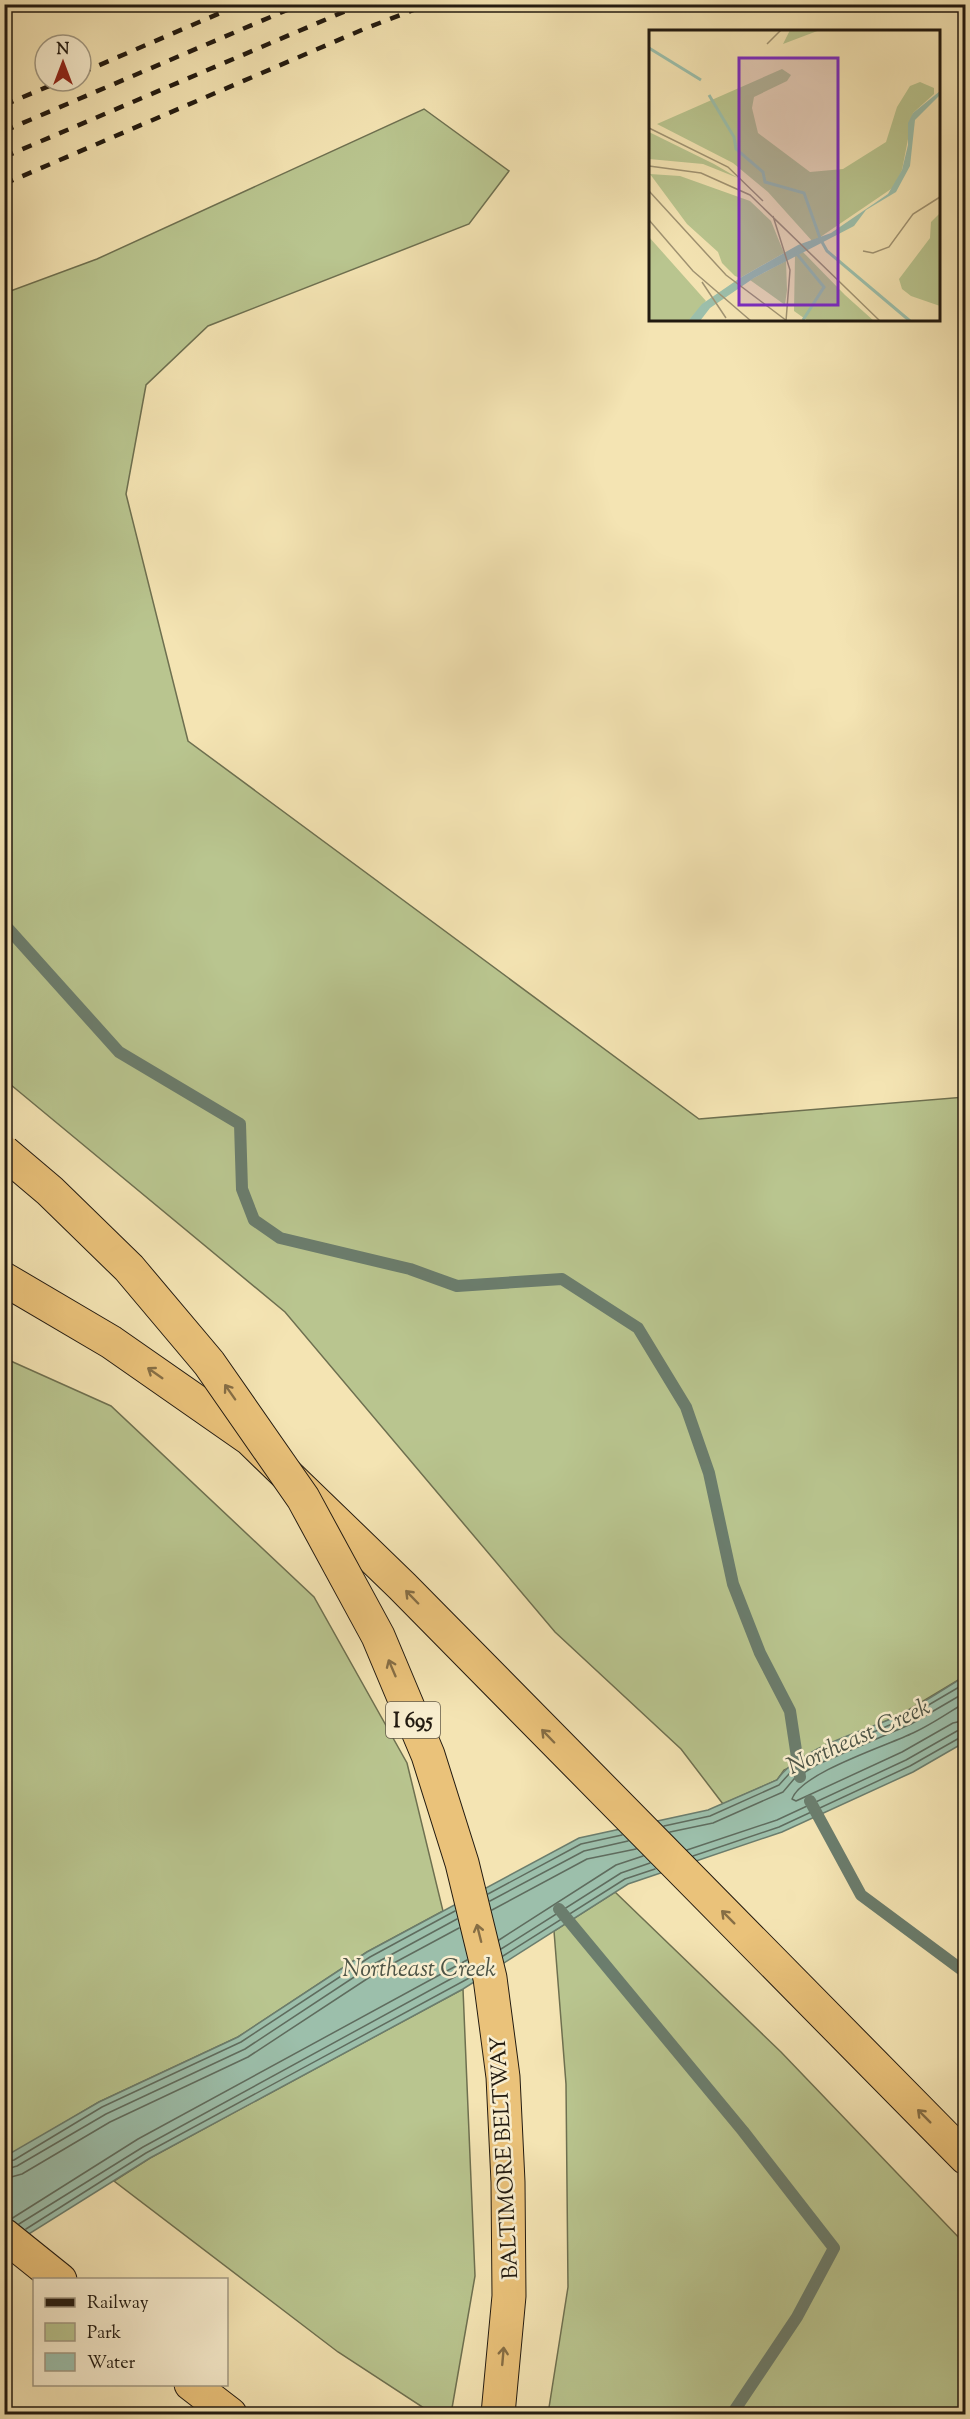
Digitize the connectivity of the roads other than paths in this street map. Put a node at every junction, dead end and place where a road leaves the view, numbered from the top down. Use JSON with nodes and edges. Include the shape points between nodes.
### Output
{"nodes":[{"id":1,"x":4,"y":1152,"type":"edge"},
{"id":2,"x":4,"y":1279,"type":"edge"},
{"id":3,"x":966,"y":2158,"type":"edge"},
{"id":4,"x":4,"y":2235,"type":"edge"},
{"id":5,"x":58,"y":2278,"type":"edge"},
{"id":6,"x":192,"y":2386,"type":"edge"},
{"id":7,"x":230,"y":2415,"type":"edge"},
{"id":8,"x":498,"y":2415,"type":"edge"}],
"edges":[{"from":8,"to":1,"type":"highway","name":"BALTIMORE BELTWAY","number":"I 695","one_way":true,"bridge":true,"via":[[509,2296],[503,2077],[487,1966],[462,1863],[428,1755],[378,1636],[303,1498],[210,1363],[129,1268]]},
{"from":3,"to":2,"type":"highway","one_way":true,"via":[[402,1586],[250,1439],[111,1342]]},
{"from":4,"to":5,"type":"highway"},
{"from":6,"to":7,"type":"highway"}]}
